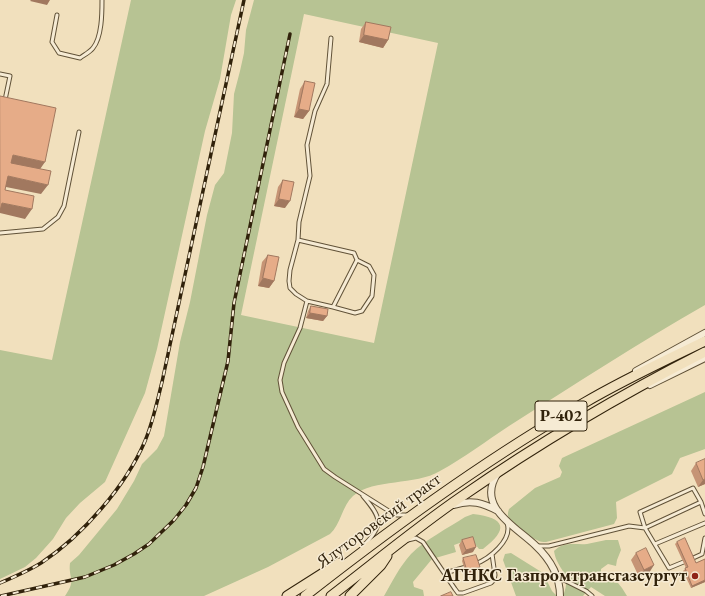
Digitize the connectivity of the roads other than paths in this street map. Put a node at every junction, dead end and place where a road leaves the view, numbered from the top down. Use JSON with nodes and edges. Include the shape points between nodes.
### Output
{"nodes":[{"id":1,"x":102,"y":0,"type":"edge"},
{"id":2,"x":57,"y":15,"type":"dead end"},
{"id":3,"x":331,"y":38,"type":"dead end"},
{"id":4,"x":0,"y":74,"type":"edge"},
{"id":5,"x":3,"y":106,"type":"edge"},
{"id":6,"x":79,"y":132,"type":"dead end"},
{"id":7,"x":0,"y":233,"type":"edge"},
{"id":8,"x":298,"y":240,"type":"junction"},
{"id":9,"x":357,"y":260,"type":"junction"},
{"id":10,"x":307,"y":302,"type":"junction"},
{"id":11,"x":333,"y":307,"type":"junction"},
{"id":12,"x":705,"y":333,"type":"edge"},
{"id":13,"x":705,"y":341,"type":"edge"},
{"id":14,"x":705,"y":352,"type":"edge"},
{"id":15,"x":705,"y":358,"type":"edge"},
{"id":16,"x":603,"y":392,"type":"junction"},
{"id":17,"x":608,"y":404,"type":"junction"},
{"id":18,"x":500,"y":470,"type":"junction"},
{"id":19,"x":473,"y":473,"type":"junction"},
{"id":20,"x":360,"y":493,"type":"junction"},
{"id":21,"x":701,"y":502,"type":"junction"},
{"id":22,"x":443,"y":509,"type":"junction"},
{"id":23,"x":498,"y":512,"type":"junction"},
{"id":24,"x":705,"y":514,"type":"edge"},
{"id":25,"x":506,"y":520,"type":"junction"},
{"id":26,"x":705,"y":523,"type":"edge"},
{"id":27,"x":645,"y":528,"type":"junction"},
{"id":28,"x":388,"y":533,"type":"junction"},
{"id":29,"x":705,"y":540,"type":"edge"},
{"id":30,"x":398,"y":544,"type":"junction"},
{"id":31,"x":655,"y":544,"type":"junction"},
{"id":32,"x":536,"y":546,"type":"junction"},
{"id":33,"x":357,"y":552,"type":"junction"},
{"id":34,"x":492,"y":554,"type":"junction"},
{"id":35,"x":474,"y":564,"type":"edge"},
{"id":36,"x":467,"y":566,"type":"edge"},
{"id":37,"x":445,"y":573,"type":"junction"},
{"id":38,"x":558,"y":577,"type":"junction"},
{"id":39,"x":329,"y":578,"type":"junction"},
{"id":40,"x":287,"y":596,"type":"edge"},
{"id":41,"x":305,"y":596,"type":"edge"},
{"id":42,"x":331,"y":596,"type":"edge"},
{"id":43,"x":350,"y":596,"type":"edge"},
{"id":44,"x":560,"y":596,"type":"edge"},
{"id":45,"x":592,"y":596,"type":"edge"}],
"edges":[{"from":1,"to":2,"type":"lane","via":[[98,38],[93,48],[80,58],[59,53],[52,42]]},
{"from":3,"to":8,"type":"lane","via":[[327,84],[315,111],[307,145],[310,176],[299,222]]},
{"from":4,"to":5,"type":"lane","via":[[10,76]]},
{"from":6,"to":7,"type":"lane","via":[[64,206],[58,217],[43,229]]},
{"from":8,"to":9,"type":"lane","via":[[354,253]]},
{"from":8,"to":10,"type":"lane","via":[[290,270],[290,288]]},
{"from":9,"to":11,"type":"lane"},
{"from":9,"to":11,"type":"lane","via":[[369,266],[374,274],[372,296],[362,311],[355,313]]},
{"from":10,"to":11,"type":"lane"},
{"from":10,"to":20,"type":"lane","via":[[300,328],[284,363],[280,380],[282,392],[298,427],[320,463],[329,473]]},
{"from":12,"to":16,"type":"street","via":[[642,367]]},
{"from":13,"to":16,"type":"main road","number":"Р-402"},
{"from":14,"to":17,"type":"main road","number":"Р-402"},
{"from":15,"to":17,"type":"street"},
{"from":16,"to":19,"type":"main road","number":"Р-402"},
{"from":17,"to":18,"type":"main road","number":"Р-402"},
{"from":18,"to":22,"type":"main road","name":"Ялуторовский тракт","number":"Р-402"},
{"from":18,"to":23,"type":"street","via":[[493,481],[490,493]]},
{"from":19,"to":20,"type":"lane","via":[[402,516],[392,513]]},
{"from":19,"to":28,"type":"main road","name":"Ялуторовский тракт"},
{"from":20,"to":33,"type":"lane","via":[[373,508],[378,522],[375,534]]},
{"from":21,"to":24,"type":"lane"},
{"from":21,"to":27,"type":"lane"},
{"from":21,"to":27,"type":"lane","via":[[693,488],[640,512]]},
{"from":22,"to":23,"type":"street","via":[[471,501],[487,505]]},
{"from":22,"to":30,"type":"main road","name":"Ялуторовский тракт"},
{"from":23,"to":25,"type":"street"},
{"from":25,"to":32,"type":"street"},
{"from":25,"to":34,"type":"lane","via":[[508,526],[505,538]]},
{"from":26,"to":31,"type":"lane"},
{"from":27,"to":31,"type":"lane"},
{"from":27,"to":32,"type":"lane","via":[[629,526],[549,546]]},
{"from":28,"to":33,"type":"main road"},
{"from":28,"to":39,"type":"main road","name":"Ялуторовский тракт"},
{"from":29,"to":31,"type":"lane","via":[[702,554],[669,568]]},
{"from":30,"to":37,"type":"lane","via":[[414,538],[421,540]]},
{"from":30,"to":42,"type":"main road","name":"Ялуторовский тракт"},
{"from":30,"to":43,"type":"main road"},
{"from":32,"to":38,"type":"street"},
{"from":33,"to":39,"type":"main road"},
{"from":33,"to":40,"type":"main road"},
{"from":34,"to":35,"type":"lane","via":[[482,562]]},
{"from":34,"to":37,"type":"lane","via":[[495,575],[491,583],[462,594],[458,593]]},
{"from":36,"to":37,"type":"lane"},
{"from":38,"to":44,"type":"street"},
{"from":38,"to":45,"type":"lane"},
{"from":39,"to":41,"type":"main road","name":"Ялуторовский тракт"}]}
